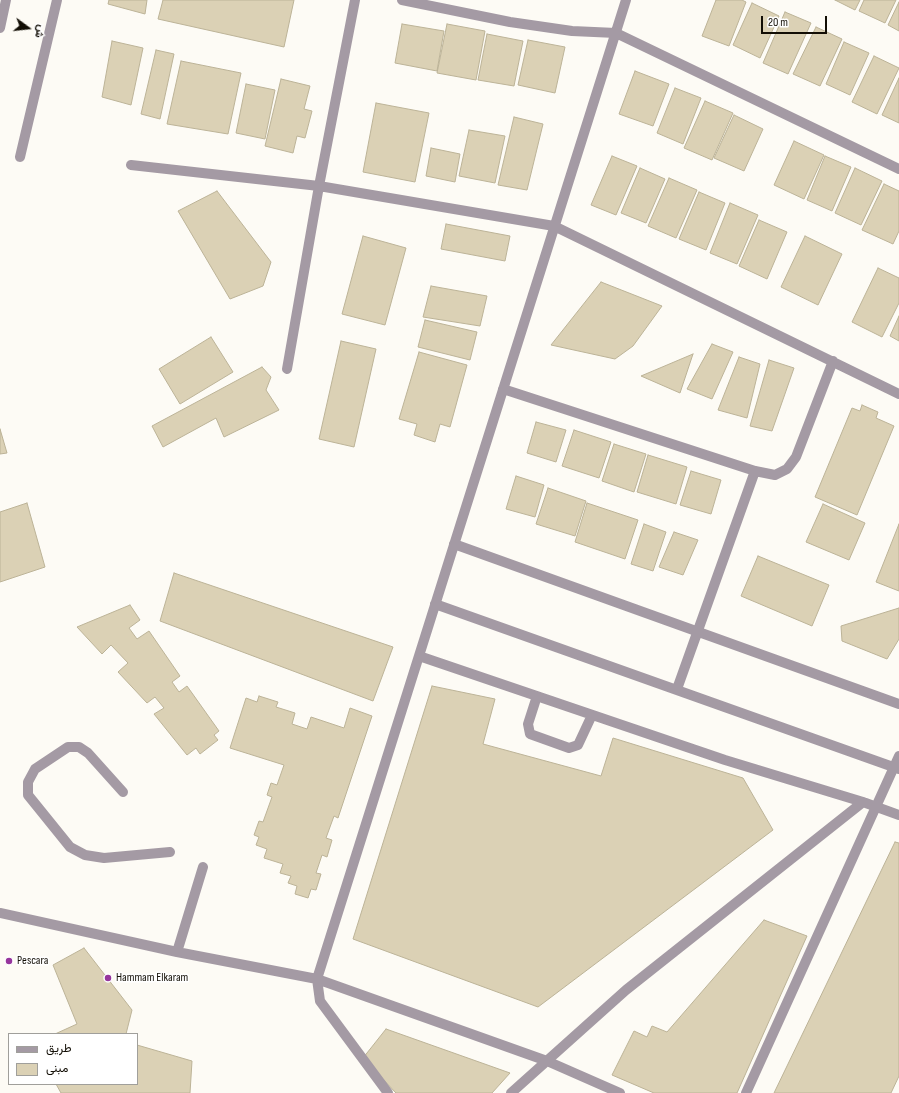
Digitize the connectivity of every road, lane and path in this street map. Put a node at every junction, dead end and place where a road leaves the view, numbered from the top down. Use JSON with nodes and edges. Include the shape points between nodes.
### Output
{"nodes":[{"id":1,"x":6,"y":0,"type":"edge"},
{"id":2,"x":57,"y":0,"type":"edge"},
{"id":3,"x":355,"y":0,"type":"edge"},
{"id":4,"x":402,"y":0,"type":"edge"},
{"id":5,"x":626,"y":0,"type":"edge"},
{"id":6,"x":0,"y":28,"type":"edge"},
{"id":7,"x":616,"y":33,"type":"junction"},
{"id":8,"x":20,"y":157,"type":"dead end"},
{"id":9,"x":131,"y":165,"type":"dead end"},
{"id":10,"x":899,"y":169,"type":"edge"},
{"id":11,"x":319,"y":186,"type":"junction"},
{"id":12,"x":554,"y":226,"type":"junction"},
{"id":13,"x":833,"y":361,"type":"junction"},
{"id":14,"x":287,"y":369,"type":"dead end"},
{"id":15,"x":504,"y":389,"type":"junction"},
{"id":16,"x":899,"y":394,"type":"edge"},
{"id":17,"x":755,"y":471,"type":"junction"},
{"id":18,"x":454,"y":544,"type":"junction"},
{"id":19,"x":435,"y":604,"type":"junction"},
{"id":20,"x":698,"y":630,"type":"junction"},
{"id":21,"x":419,"y":656,"type":"junction"},
{"id":22,"x":677,"y":690,"type":"junction"},
{"id":23,"x":537,"y":696,"type":"junction"},
{"id":24,"x":899,"y":704,"type":"edge"},
{"id":25,"x":592,"y":715,"type":"junction"},
{"id":26,"x":899,"y":756,"type":"edge"},
{"id":27,"x":897,"y":768,"type":"edge"},
{"id":28,"x":123,"y":792,"type":"dead end"},
{"id":29,"x":864,"y":802,"type":"junction"},
{"id":30,"x":876,"y":806,"type":"junction"},
{"id":31,"x":899,"y":816,"type":"edge"},
{"id":32,"x":170,"y":852,"type":"dead end"},
{"id":33,"x":203,"y":867,"type":"dead end"},
{"id":34,"x":0,"y":913,"type":"edge"},
{"id":35,"x":177,"y":952,"type":"junction"},
{"id":36,"x":317,"y":978,"type":"junction"},
{"id":37,"x":547,"y":1061,"type":"junction"},
{"id":38,"x":388,"y":1093,"type":"edge"},
{"id":39,"x":511,"y":1093,"type":"edge"},
{"id":40,"x":620,"y":1093,"type":"edge"},
{"id":41,"x":746,"y":1093,"type":"edge"}],
"edges":[{"from":1,"to":6,"type":"street"},
{"from":2,"to":8,"type":"street"},
{"from":3,"to":11,"type":"street"},
{"from":4,"to":7,"type":"street","via":[[518,23],[572,31]]},
{"from":5,"to":7,"type":"street"},
{"from":7,"to":10,"type":"street"},
{"from":7,"to":12,"type":"street"},
{"from":9,"to":11,"type":"street"},
{"from":11,"to":12,"type":"street"},
{"from":11,"to":14,"type":"street"},
{"from":12,"to":13,"type":"street"},
{"from":12,"to":15,"type":"street"},
{"from":13,"to":16,"type":"street"},
{"from":13,"to":17,"type":"street","via":[[796,457],[787,470],[775,475]]},
{"from":15,"to":17,"type":"street"},
{"from":15,"to":18,"type":"street"},
{"from":17,"to":20,"type":"street"},
{"from":18,"to":19,"type":"street"},
{"from":18,"to":20,"type":"street"},
{"from":19,"to":21,"type":"street"},
{"from":19,"to":22,"type":"street"},
{"from":20,"to":22,"type":"street"},
{"from":20,"to":24,"type":"street"},
{"from":21,"to":23,"type":"street"},
{"from":21,"to":36,"type":"street"},
{"from":22,"to":27,"type":"street"},
{"from":23,"to":25,"type":"street"},
{"from":23,"to":25,"type":"street","via":[[528,724],[530,734],[569,748],[578,745]]},
{"from":25,"to":29,"type":"street","via":[[725,760]]},
{"from":26,"to":27,"type":"street"},
{"from":27,"to":30,"type":"street"},
{"from":28,"to":32,"type":"street","via":[[88,753],[79,747],[68,747],[35,769],[28,782],[28,795],[70,847],[85,855],[104,858]]},
{"from":29,"to":30,"type":"street"},
{"from":29,"to":37,"type":"street","via":[[626,990]]},
{"from":30,"to":31,"type":"street"},
{"from":30,"to":41,"type":"street"},
{"from":33,"to":35,"type":"street"},
{"from":34,"to":35,"type":"street"},
{"from":35,"to":36,"type":"street"},
{"from":36,"to":37,"type":"street"},
{"from":36,"to":38,"type":"street","via":[[320,1002]]},
{"from":37,"to":39,"type":"street"},
{"from":37,"to":40,"type":"street"}]}
